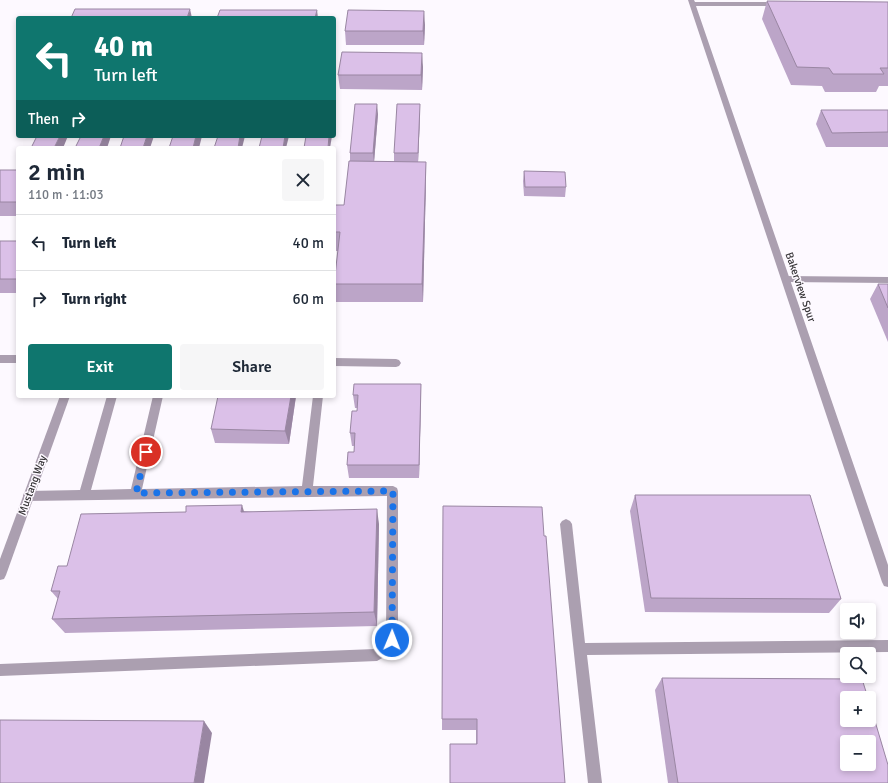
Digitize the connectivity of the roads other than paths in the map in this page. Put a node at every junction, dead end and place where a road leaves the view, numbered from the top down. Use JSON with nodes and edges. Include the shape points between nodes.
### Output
{"nodes":[{"id":1,"x":692,"y":2,"type":"edge"},
{"id":2,"x":786,"y":4,"type":"edge"},
{"id":3,"x":786,"y":280,"type":"junction"},
{"id":4,"x":888,"y":280,"type":"edge"},
{"id":5,"x":0,"y":359,"type":"edge"},
{"id":6,"x":16,"y":359,"type":"edge"},
{"id":7,"x":336,"y":362,"type":"edge"},
{"id":8,"x":396,"y":363,"type":"dead end"},
{"id":9,"x":64,"y":398,"type":"edge"},
{"id":10,"x":111,"y":398,"type":"edge"},
{"id":11,"x":158,"y":398,"type":"edge"},
{"id":12,"x":318,"y":398,"type":"edge"},
{"id":13,"x":307,"y":491,"type":"junction"},
{"id":14,"x":136,"y":493,"type":"junction"},
{"id":15,"x":84,"y":494,"type":"junction"},
{"id":16,"x":28,"y":496,"type":"junction"},
{"id":17,"x":566,"y":524,"type":"dead end"},
{"id":18,"x":0,"y":575,"type":"edge"},
{"id":19,"x":888,"y":582,"type":"edge"},
{"id":20,"x":888,"y":646,"type":"edge"},
{"id":21,"x":580,"y":649,"type":"junction"},
{"id":22,"x":0,"y":670,"type":"edge"},
{"id":23,"x":595,"y":783,"type":"edge"}],
"edges":[{"from":1,"to":2,"type":"street"},
{"from":1,"to":3,"type":"street","name":"Bakerview Spur"},
{"from":3,"to":4,"type":"street"},
{"from":3,"to":19,"type":"street","name":"Bakerview Spur"},
{"from":5,"to":6,"type":"street"},
{"from":7,"to":8,"type":"street"},
{"from":9,"to":16,"type":"street","name":"Mustang Way"},
{"from":10,"to":15,"type":"street"},
{"from":11,"to":14,"type":"street"},
{"from":12,"to":13,"type":"street"},
{"from":13,"to":14,"type":"street"},
{"from":13,"to":22,"type":"street","via":[[393,491],[392,640],[387,649],[377,655]]},
{"from":14,"to":15,"type":"street"},
{"from":15,"to":16,"type":"street"},
{"from":16,"to":18,"type":"street","name":"Mustang Way"},
{"from":17,"to":21,"type":"street"},
{"from":20,"to":21,"type":"street"},
{"from":21,"to":23,"type":"street"}]}
